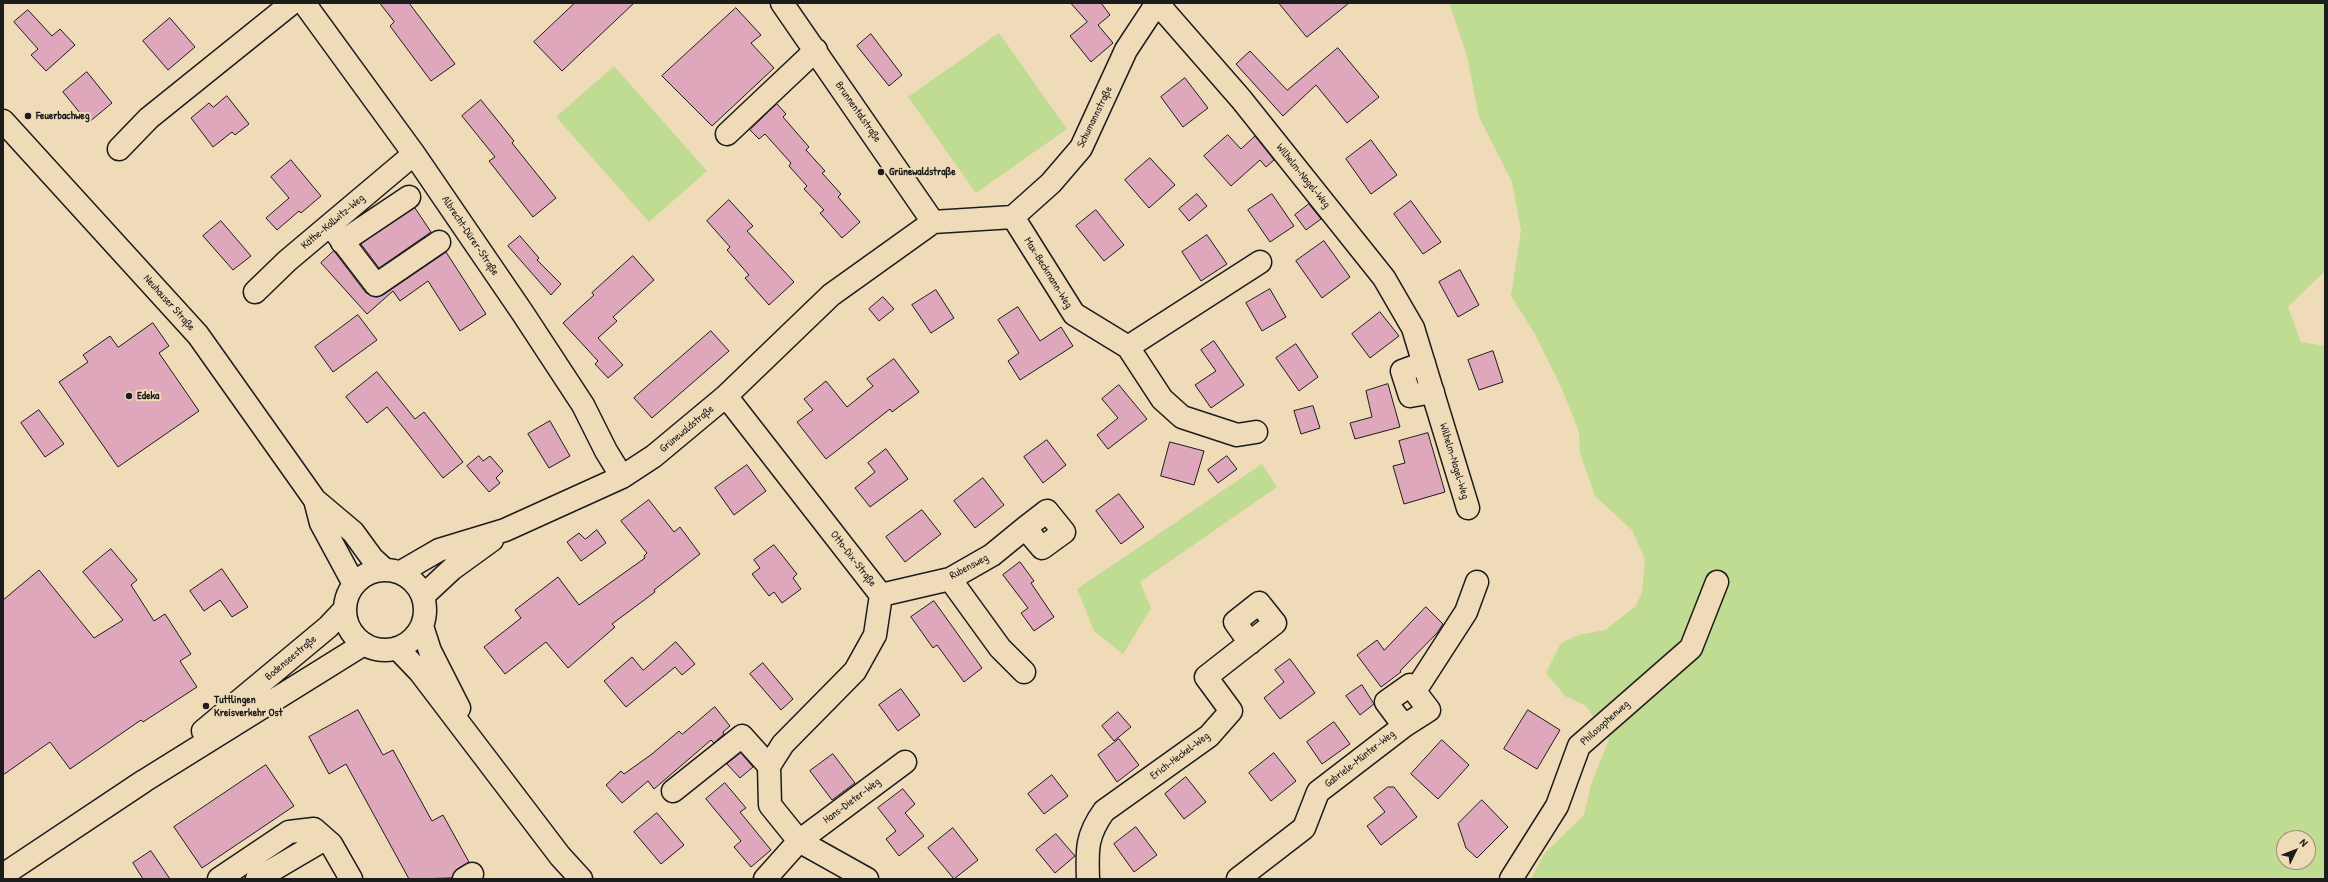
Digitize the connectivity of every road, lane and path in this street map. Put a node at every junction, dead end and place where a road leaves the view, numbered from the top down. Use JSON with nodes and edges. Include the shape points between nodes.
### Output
{"nodes":[{"id":1,"x":292,"y":3,"type":"edge"},
{"id":2,"x":304,"y":3,"type":"edge"},
{"id":3,"x":782,"y":3,"type":"edge"},
{"id":4,"x":1158,"y":3,"type":"edge"},
{"id":5,"x":816,"y":50,"type":"junction"},
{"id":6,"x":3,"y":121,"type":"edge"},
{"id":7,"x":727,"y":134,"type":"dead end"},
{"id":8,"x":119,"y":149,"type":"dead end"},
{"id":9,"x":414,"y":154,"type":"junction"},
{"id":10,"x":409,"y":196,"type":"dead end"},
{"id":11,"x":1013,"y":217,"type":"junction"},
{"id":12,"x":933,"y":222,"type":"junction"},
{"id":13,"x":336,"y":233,"type":"junction"},
{"id":14,"x":439,"y":242,"type":"dead end"},
{"id":15,"x":1260,"y":262,"type":"dead end"},
{"id":16,"x":255,"y":292,"type":"dead end"},
{"id":17,"x":1128,"y":347,"type":"junction"},
{"id":18,"x":726,"y":396,"type":"junction"},
{"id":19,"x":1256,"y":432,"type":"dead end"},
{"id":20,"x":622,"y":477,"type":"junction"},
{"id":21,"x":314,"y":500,"type":"junction"},
{"id":22,"x":1468,"y":508,"type":"dead end"},
{"id":23,"x":1025,"y":528,"type":"dead end"},
{"id":24,"x":505,"y":530,"type":"junction"},
{"id":25,"x":392,"y":571,"type":"junction"},
{"id":26,"x":950,"y":578,"type":"junction"},
{"id":27,"x":1477,"y":582,"type":"dead end"},
{"id":28,"x":1717,"y":582,"type":"dead end"},
{"id":29,"x":354,"y":584,"type":"junction"},
{"id":30,"x":881,"y":594,"type":"junction"},
{"id":31,"x":423,"y":596,"type":"junction"},
{"id":32,"x":344,"y":610,"type":"junction"},
{"id":33,"x":422,"y":626,"type":"junction"},
{"id":34,"x":1250,"y":643,"type":"dead end"},
{"id":35,"x":364,"y":644,"type":"junction"},
{"id":36,"x":397,"y":648,"type":"junction"},
{"id":37,"x":1024,"y":672,"type":"dead end"},
{"id":38,"x":1415,"y":691,"type":"junction"},
{"id":39,"x":1404,"y":726,"type":"junction"},
{"id":40,"x":482,"y":753,"type":"junction"},
{"id":41,"x":905,"y":762,"type":"dead end"},
{"id":42,"x":769,"y":766,"type":"junction"},
{"id":43,"x":144,"y":780,"type":"junction"},
{"id":44,"x":672,"y":791,"type":"dead end"},
{"id":45,"x":325,"y":839,"type":"junction"},
{"id":46,"x":798,"y":841,"type":"junction"},
{"id":47,"x":3,"y":875,"type":"edge"},
{"id":48,"x":348,"y":878,"type":"edge"},
{"id":49,"x":219,"y":879,"type":"edge"},
{"id":50,"x":257,"y":879,"type":"edge"},
{"id":51,"x":580,"y":879,"type":"edge"},
{"id":52,"x":765,"y":879,"type":"edge"},
{"id":53,"x":867,"y":879,"type":"edge"},
{"id":54,"x":1088,"y":879,"type":"edge"},
{"id":55,"x":1238,"y":879,"type":"edge"},
{"id":56,"x":1511,"y":879,"type":"edge"}],
"edges":[{"from":1,"to":8,"type":"street","via":[[149,118]]},
{"from":2,"to":9,"type":"street","name":"Albrecht-Dürer-Straße"},
{"from":3,"to":5,"type":"street","name":"Brunnentalstraße"},
{"from":4,"to":11,"type":"street","name":"Schumannstraße","via":[[1126,50],[1081,148],[1051,183]]},
{"from":4,"to":22,"type":"street","name":"Wilhelm-Nagel-Weg","via":[[1241,99],[1384,278],[1413,328]]},
{"from":5,"to":7,"type":"street"},
{"from":5,"to":12,"type":"street","name":"Brunnentalstraße"},
{"from":6,"to":21,"type":"street","name":"Neuhauser Straße","via":[[198,335]]},
{"from":9,"to":13,"type":"street","name":"Käthe-Kollwitz-Weg"},
{"from":9,"to":20,"type":"street","name":"Albrecht-Dürer-Straße","via":[[583,405]]},
{"from":10,"to":13,"type":"street"},
{"from":11,"to":12,"type":"street"},
{"from":11,"to":17,"type":"street","name":"Max-Beckmann-Weg","via":[[1074,314]]},
{"from":12,"to":18,"type":"street","name":"Grünewaldstraße","via":[[831,296]]},
{"from":13,"to":14,"type":"street","via":[[376,285]]},
{"from":13,"to":16,"type":"street","name":"Käthe-Kollwitz-Weg","via":[[287,262]]},
{"from":15,"to":17,"type":"street"},
{"from":17,"to":19,"type":"street","name":"Max-Beckmann-Weg","via":[[1162,399],[1182,417],[1237,435]]},
{"from":18,"to":20,"type":"street","name":"Grünewaldstraße","via":[[654,456]]},
{"from":18,"to":30,"type":"street","name":"Otto-Dix-Straße"},
{"from":20,"to":24,"type":"street","name":"Grünewaldstraße"},
{"from":21,"to":25,"type":"street","name":"Neuhauser Straße","via":[[353,532],[372,558]]},
{"from":21,"to":29,"type":"street","name":"Neuhauser Straße","via":[[321,523]]},
{"from":23,"to":26,"type":"street","name":"Rubensweg","via":[[992,555]]},
{"from":24,"to":25,"type":"street","name":"Grünewaldstraße","via":[[439,550]]},
{"from":24,"to":31,"type":"street","name":"Grünewaldstraße","via":[[452,569]]},
{"from":25,"to":29,"type":"street","via":[[372,571]]},
{"from":25,"to":31,"type":"street","via":[[414,582]]},
{"from":26,"to":30,"type":"street","name":"Rubensweg"},
{"from":26,"to":37,"type":"street","via":[[1000,648]]},
{"from":27,"to":38,"type":"street","via":[[1466,612]]},
{"from":28,"to":56,"type":"street","name":"Philosophenweg","via":[[1691,648],[1579,746],[1557,806]]},
{"from":29,"to":32,"type":"street","via":[[347,596]]},
{"from":30,"to":42,"type":"street","name":"Otto-Dix-Straße","via":[[875,635],[856,672],[783,744]]},
{"from":31,"to":33,"type":"street","via":[[425,611]]},
{"from":32,"to":35,"type":"street","via":[[350,629]]},
{"from":32,"to":43,"type":"street","name":"Bodenseestraße","via":[[328,627]]},
{"from":33,"to":36,"type":"street","via":[[412,640]]},
{"from":33,"to":40,"type":"street","via":[[430,651]]},
{"from":34,"to":54,"type":"street","name":"Erich-Heckel-Weg","via":[[1206,678],[1231,711],[1209,736],[1104,812],[1093,826],[1087,846]]},
{"from":35,"to":36,"type":"street","via":[[380,650]]},
{"from":35,"to":43,"type":"street","name":"Bodenseestraße"},
{"from":36,"to":40,"type":"street","via":[[420,672]]},
{"from":38,"to":39,"type":"street","name":"Gabriele-Münter-Weg","via":[[1429,710]]},
{"from":38,"to":39,"type":"street","name":"Gabriele-Münter-Weg","via":[[1410,686],[1386,702]]},
{"from":39,"to":55,"type":"street","name":"Gabriele-Münter-Weg","via":[[1318,792],[1304,828]]},
{"from":40,"to":51,"type":"street"},
{"from":41,"to":46,"type":"street","name":"Hans-Dieter-Weg"},
{"from":42,"to":44,"type":"street","via":[[742,736]]},
{"from":42,"to":46,"type":"street","via":[[770,804]]},
{"from":43,"to":47,"type":"street","name":"Bodenseestraße"},
{"from":45,"to":48,"type":"street","via":[[331,844]]},
{"from":45,"to":49,"type":"street","via":[[314,829],[289,832]]},
{"from":45,"to":50,"type":"street"},
{"from":46,"to":52,"type":"street"},
{"from":46,"to":53,"type":"street"}]}
